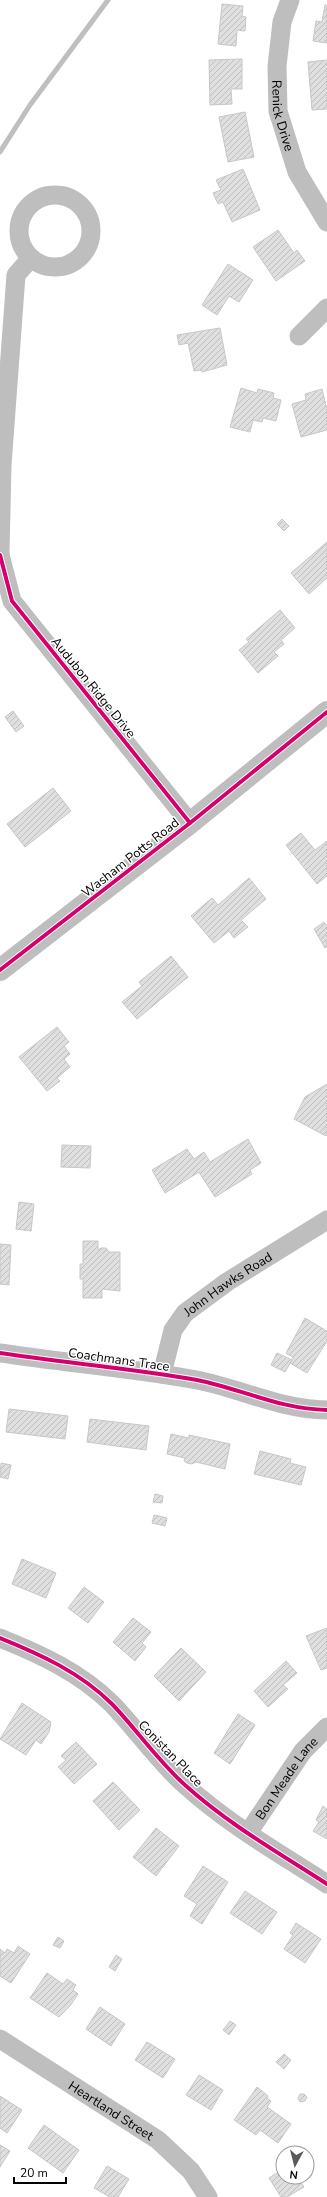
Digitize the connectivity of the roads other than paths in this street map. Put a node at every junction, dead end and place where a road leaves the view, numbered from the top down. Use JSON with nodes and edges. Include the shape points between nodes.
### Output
{"nodes":[{"id":1,"x":290,"y":0,"type":"edge"},
{"id":2,"x":327,"y":222,"type":"edge"},
{"id":3,"x":31,"y":258,"type":"dead end"},
{"id":4,"x":327,"y":308,"type":"edge"},
{"id":5,"x":299,"y":336,"type":"dead end"},
{"id":6,"x":0,"y":554,"type":"edge"},
{"id":7,"x":327,"y":712,"type":"edge"},
{"id":8,"x":190,"y":823,"type":"junction"},
{"id":9,"x":0,"y":970,"type":"edge"},
{"id":10,"x":327,"y":1220,"type":"edge"},
{"id":11,"x":0,"y":1353,"type":"edge"},
{"id":12,"x":162,"y":1374,"type":"junction"},
{"id":13,"x":327,"y":1410,"type":"edge"},
{"id":14,"x":0,"y":1638,"type":"edge"},
{"id":15,"x":327,"y":1727,"type":"edge"},
{"id":16,"x":248,"y":1833,"type":"junction"},
{"id":17,"x":327,"y":1884,"type":"edge"},
{"id":18,"x":0,"y":2039,"type":"edge"},
{"id":19,"x":208,"y":2197,"type":"edge"}],
"edges":[{"from":1,"to":2,"type":"street","name":"Renick Drive","via":[[282,22],[277,66],[278,111],[298,172]]},
{"from":3,"to":6,"type":"street","name":"Audubon Ridge Drive","via":[[16,275],[2,465]]},
{"from":4,"to":5,"type":"street"},
{"from":6,"to":8,"type":"street","name":"Audubon Ridge Drive","via":[[12,601]]},
{"from":7,"to":8,"type":"street","name":"Washam Potts Road"},
{"from":8,"to":9,"type":"street","name":"Washam Potts Road"},
{"from":10,"to":12,"type":"street","name":"John Hawks Road","via":[[227,1282],[185,1313],[173,1330]]},
{"from":11,"to":12,"type":"street","name":"Coachmans Trace"},
{"from":12,"to":13,"type":"street","name":"Coachmans Trace","via":[[221,1386],[292,1407]]},
{"from":14,"to":16,"type":"street","name":"Conistan Place","via":[[35,1652],[91,1686],[112,1704],[185,1785]]},
{"from":15,"to":16,"type":"street","name":"Bon Meade Lane","via":[[303,1751]]},
{"from":16,"to":17,"type":"street","name":"Conistan Place"},
{"from":18,"to":19,"type":"street","name":"Heartland Street","via":[[158,2140],[191,2171]]}]}
